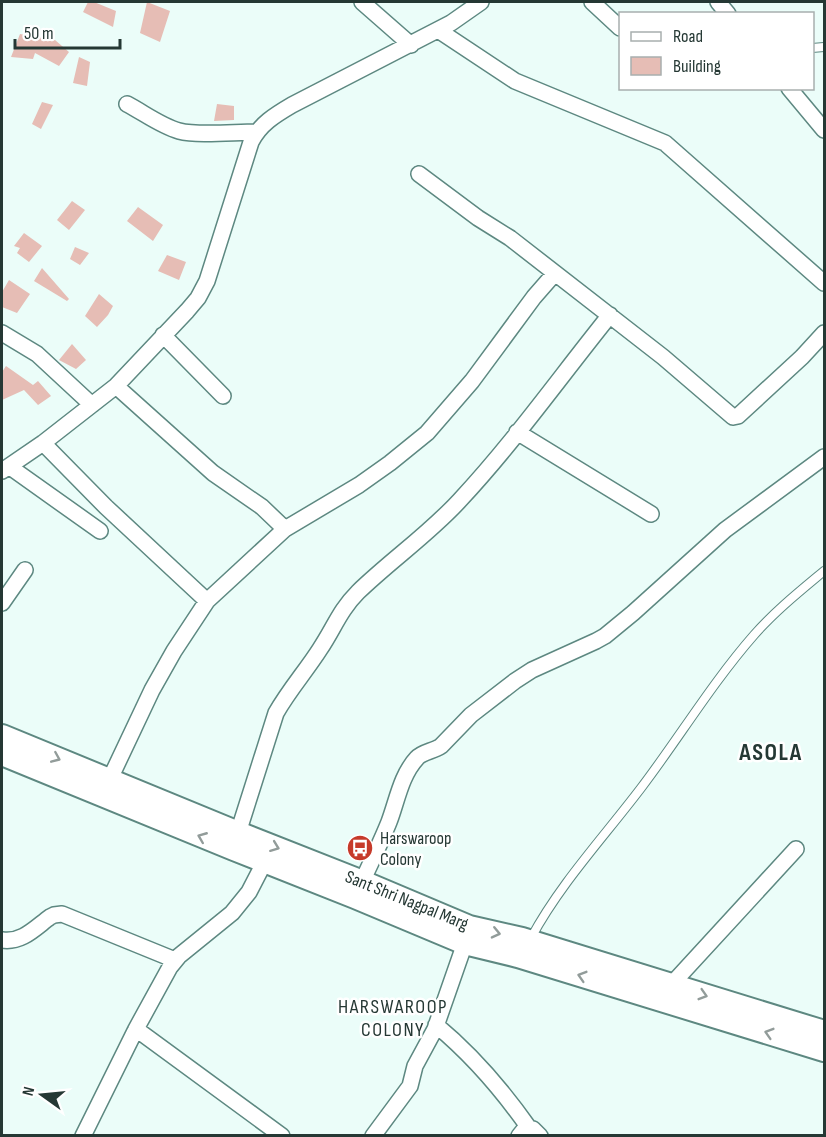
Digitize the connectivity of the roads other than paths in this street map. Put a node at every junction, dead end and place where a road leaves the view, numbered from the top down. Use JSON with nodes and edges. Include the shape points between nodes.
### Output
{"nodes":[{"id":1,"x":362,"y":2,"type":"edge"},
{"id":2,"x":481,"y":2,"type":"edge"},
{"id":3,"x":592,"y":2,"type":"edge"},
{"id":4,"x":619,"y":26,"type":"edge"},
{"id":5,"x":438,"y":30,"type":"junction"},
{"id":6,"x":411,"y":45,"type":"junction"},
{"id":7,"x":791,"y":90,"type":"edge"},
{"id":8,"x":128,"y":104,"type":"dead end"},
{"id":9,"x":825,"y":130,"type":"edge"},
{"id":10,"x":256,"y":132,"type":"junction"},
{"id":11,"x":420,"y":174,"type":"dead end"},
{"id":12,"x":555,"y":273,"type":"junction"},
{"id":13,"x":825,"y":283,"type":"edge"},
{"id":14,"x":609,"y":315,"type":"junction"},
{"id":15,"x":2,"y":333,"type":"edge"},
{"id":16,"x":825,"y":333,"type":"edge"},
{"id":17,"x":163,"y":335,"type":"junction"},
{"id":18,"x":116,"y":386,"type":"junction"},
{"id":19,"x":223,"y":396,"type":"dead end"},
{"id":20,"x":92,"y":405,"type":"junction"},
{"id":21,"x":517,"y":432,"type":"junction"},
{"id":22,"x":43,"y":443,"type":"junction"},
{"id":23,"x":825,"y":457,"type":"edge"},
{"id":24,"x":6,"y":469,"type":"edge"},
{"id":25,"x":651,"y":514,"type":"dead end"},
{"id":26,"x":285,"y":529,"type":"junction"},
{"id":27,"x":100,"y":531,"type":"dead end"},
{"id":28,"x":25,"y":570,"type":"dead end"},
{"id":29,"x":825,"y":571,"type":"edge"},
{"id":30,"x":207,"y":601,"type":"junction"},
{"id":31,"x":2,"y":603,"type":"edge"},
{"id":32,"x":2,"y":736,"type":"edge"},
{"id":33,"x":2,"y":754,"type":"edge"},
{"id":34,"x":109,"y":781,"type":"junction"},
{"id":35,"x":238,"y":833,"type":"junction"},
{"id":36,"x":796,"y":849,"type":"dead end"},
{"id":37,"x":265,"y":861,"type":"junction"},
{"id":38,"x":363,"y":882,"type":"junction"},
{"id":39,"x":2,"y":940,"type":"edge"},
{"id":40,"x":529,"y":941,"type":"junction"},
{"id":41,"x":465,"y":944,"type":"junction"},
{"id":42,"x":175,"y":960,"type":"junction"},
{"id":43,"x":671,"y":985,"type":"junction"},
{"id":44,"x":436,"y":1025,"type":"junction"},
{"id":45,"x":136,"y":1029,"type":"junction"},
{"id":46,"x":825,"y":1032,"type":"edge"},
{"id":47,"x":825,"y":1050,"type":"edge"},
{"id":48,"x":272,"y":1133,"type":"edge"},
{"id":49,"x":530,"y":1133,"type":"edge"},
{"id":50,"x":83,"y":1136,"type":"edge"},
{"id":51,"x":373,"y":1136,"type":"edge"}],
"edges":[{"from":1,"to":6,"type":"street"},
{"from":2,"to":5,"type":"street"},
{"from":3,"to":4,"type":"street"},
{"from":5,"to":6,"type":"street"},
{"from":5,"to":13,"type":"street","via":[[515,81],[665,143]]},
{"from":6,"to":10,"type":"street","via":[[292,105]]},
{"from":7,"to":9,"type":"street"},
{"from":8,"to":10,"type":"street","via":[[158,122],[189,133]]},
{"from":10,"to":17,"type":"street","via":[[207,281],[198,298]]},
{"from":11,"to":12,"type":"street"},
{"from":12,"to":14,"type":"street"},
{"from":12,"to":26,"type":"street","via":[[427,433],[359,485]]},
{"from":14,"to":16,"type":"street","via":[[735,417]]},
{"from":14,"to":21,"type":"street"},
{"from":15,"to":20,"type":"street","via":[[37,354]]},
{"from":17,"to":18,"type":"street"},
{"from":17,"to":19,"type":"street"},
{"from":18,"to":20,"type":"street"},
{"from":18,"to":26,"type":"street","via":[[213,473],[262,507]]},
{"from":20,"to":22,"type":"street"},
{"from":21,"to":25,"type":"street"},
{"from":21,"to":35,"type":"street","via":[[460,500],[341,612],[276,713]]},
{"from":22,"to":24,"type":"street"},
{"from":22,"to":30,"type":"street"},
{"from":23,"to":38,"type":"street","via":[[726,530],[605,636],[532,670],[471,715],[441,746],[420,755],[404,779]]},
{"from":24,"to":27,"type":"street"},
{"from":26,"to":30,"type":"street"},
{"from":28,"to":31,"type":"street"},
{"from":29,"to":40,"type":"lane","via":[[776,613],[722,674],[645,783],[549,906]]},
{"from":30,"to":34,"type":"street","via":[[152,690]]},
{"from":32,"to":34,"type":"main road","name":"Sant Shri Nagpal Marg","one_way":true},
{"from":37,"to":33,"type":"main road","name":"Sant Shri Nagpal Marg","one_way":true},
{"from":34,"to":35,"type":"main road","name":"Sant Shri Nagpal Marg"},
{"from":35,"to":38,"type":"main road","name":"Sant Shri Nagpal Marg","one_way":true},
{"from":36,"to":43,"type":"street"},
{"from":37,"to":41,"type":"main road","name":"Sant Shri Nagpal Marg"},
{"from":37,"to":42,"type":"street","via":[[249,892],[232,913]]},
{"from":38,"to":40,"type":"main road","name":"Sant Shri Nagpal Marg","one_way":true,"via":[[469,927]]},
{"from":39,"to":42,"type":"street","via":[[19,939],[50,916],[62,914]]},
{"from":40,"to":43,"type":"main road","name":"Sant Shri Nagpal Marg"},
{"from":41,"to":44,"type":"street"},
{"from":47,"to":41,"type":"main road","name":"Sant Shri Nagpal Marg","one_way":true,"via":[[518,956]]},
{"from":42,"to":45,"type":"street"},
{"from":43,"to":46,"type":"main road","name":"Sant Shri Nagpal Marg","one_way":true},
{"from":44,"to":49,"type":"street","via":[[513,1106]]},
{"from":44,"to":51,"type":"street","via":[[415,1066],[410,1086]]},
{"from":45,"to":48,"type":"street"},
{"from":45,"to":50,"type":"street"}]}
